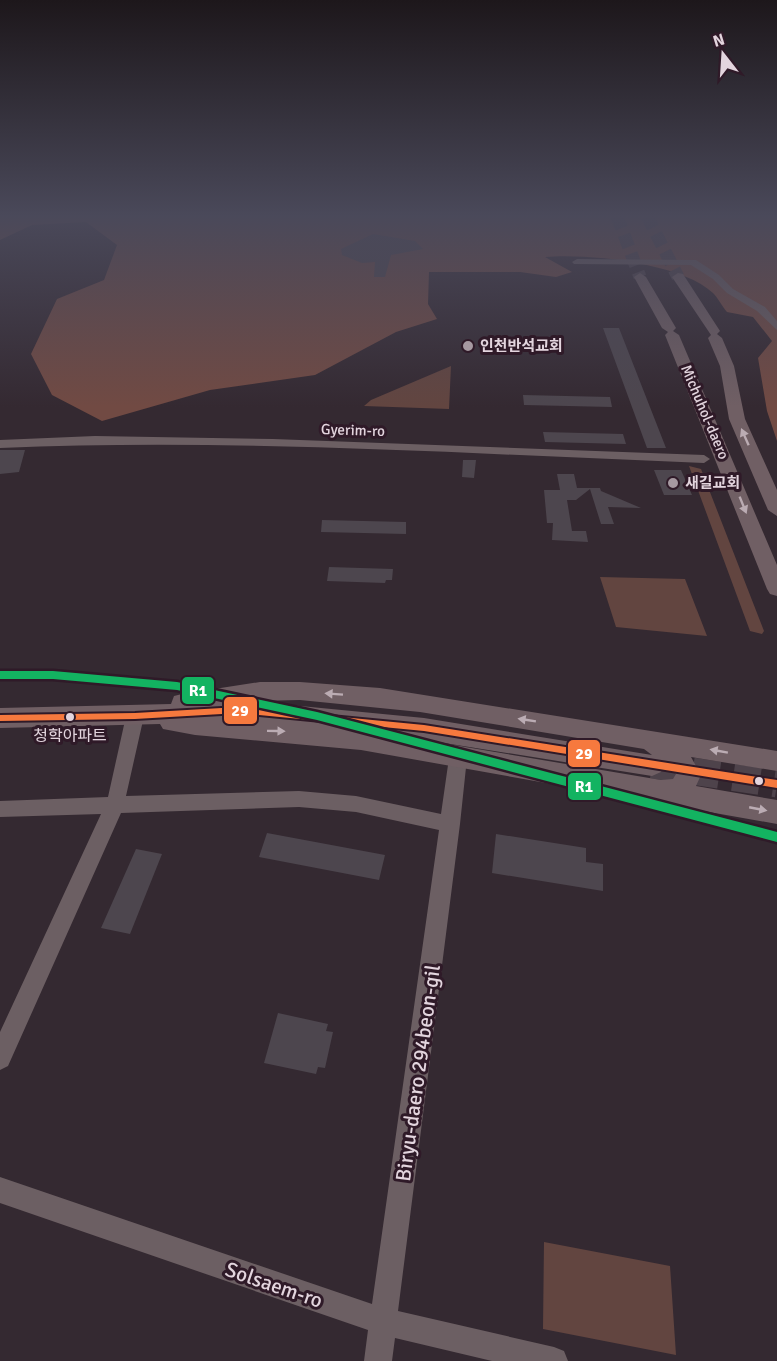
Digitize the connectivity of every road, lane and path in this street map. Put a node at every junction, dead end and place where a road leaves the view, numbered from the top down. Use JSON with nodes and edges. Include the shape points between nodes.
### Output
{"nodes":[{"id":1,"x":641,"y":280,"type":"tunnel mouth"},
{"id":2,"x":680,"y":280,"type":"tunnel mouth"},
{"id":3,"x":719,"y":280,"type":"edge"},
{"id":4,"x":777,"y":327,"type":"edge"},
{"id":5,"x":0,"y":444,"type":"edge"},
{"id":6,"x":704,"y":459,"type":"dead end"},
{"id":7,"x":777,"y":510,"type":"edge"},
{"id":8,"x":777,"y":590,"type":"edge"},
{"id":9,"x":135,"y":716,"type":"junction"},
{"id":10,"x":0,"y":718,"type":"edge"},
{"id":11,"x":640,"y":737,"type":"junction"},
{"id":12,"x":458,"y":758,"type":"junction"},
{"id":13,"x":777,"y":761,"type":"edge"},
{"id":14,"x":652,"y":765,"type":"tunnel mouth"},
{"id":15,"x":659,"y":790,"type":"junction"},
{"id":16,"x":115,"y":805,"type":"junction"},
{"id":17,"x":0,"y":809,"type":"edge"},
{"id":18,"x":777,"y":812,"type":"edge"},
{"id":19,"x":450,"y":824,"type":"junction"},
{"id":20,"x":0,"y":1058,"type":"edge"},
{"id":21,"x":0,"y":1190,"type":"edge"},
{"id":22,"x":384,"y":1322,"type":"junction"},
{"id":23,"x":378,"y":1361,"type":"edge"},
{"id":24,"x":554,"y":1361,"type":"edge"}],
"edges":[{"from":1,"to":8,"type":"main road","name":"Michuhol-daero","one_way":true,"via":[[671,331]]},
{"from":7,"to":2,"type":"main road","name":"Michuhol-daero","one_way":true,"via":[[737,418],[727,366],[714,334]]},
{"from":3,"to":4,"type":"street","via":[[761,309]]},
{"from":5,"to":6,"type":"street","name":"Gyerim-ro","via":[[95,440],[273,443]]},
{"from":9,"to":10,"type":"main road"},
{"from":11,"to":9,"type":"main road","one_way":true,"via":[[384,697],[314,692],[220,693]]},
{"from":9,"to":12,"type":"main road","one_way":true,"via":[[213,730],[290,731],[360,740]]},
{"from":9,"to":14,"type":"main road","via":[[239,710],[424,728]]},
{"from":9,"to":16,"type":"street"},
{"from":13,"to":11,"type":"main road","one_way":true},
{"from":11,"to":15,"type":"main road","via":[[675,756],[689,775],[680,789]]},
{"from":12,"to":15,"type":"main road"},
{"from":12,"to":19,"type":"street","name":"Biryu-daero 294beon-gil"},
{"from":15,"to":18,"type":"main road","one_way":true},
{"from":16,"to":17,"type":"street"},
{"from":16,"to":19,"type":"street","via":[[299,799],[356,804]]},
{"from":16,"to":20,"type":"street"},
{"from":19,"to":22,"type":"street","name":"Biryu-daero 294beon-gil"},
{"from":21,"to":22,"type":"street","name":"Solsaem-ro"},
{"from":22,"to":23,"type":"street","name":"Biryu-daero 294beon-gil"},
{"from":22,"to":24,"type":"street","name":"Solsaem-ro"}]}
